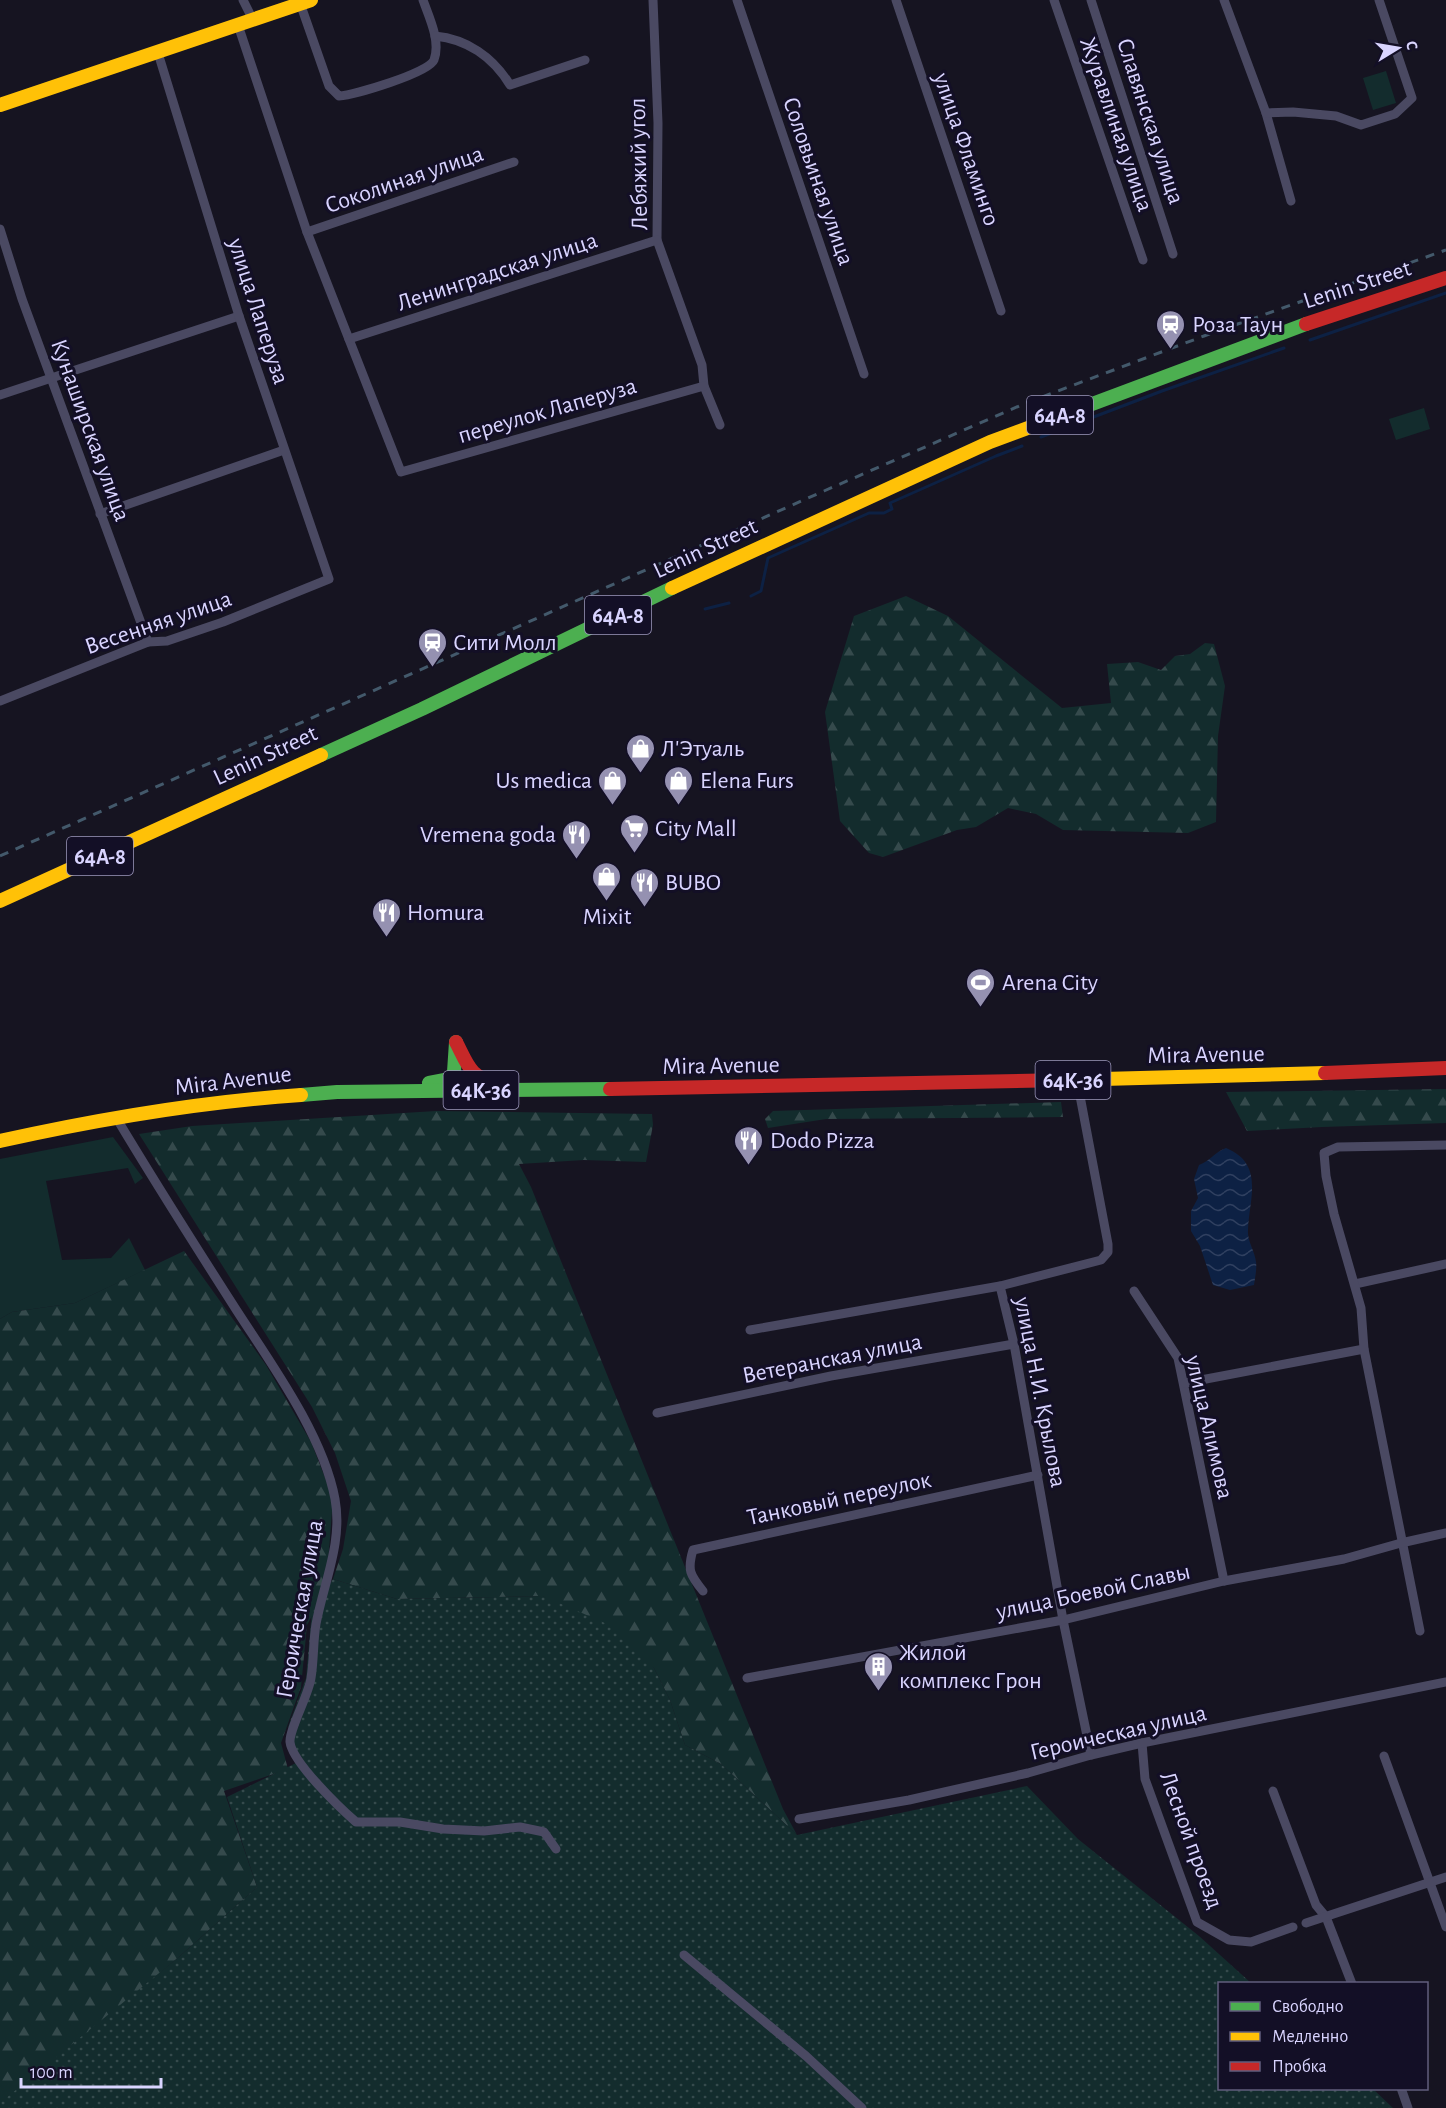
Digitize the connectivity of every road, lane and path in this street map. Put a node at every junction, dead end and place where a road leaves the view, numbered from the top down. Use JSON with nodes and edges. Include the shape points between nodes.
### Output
{"nodes":[{"id":1,"x":243,"y":0,"type":"edge"},
{"id":2,"x":423,"y":0,"type":"edge"},
{"id":3,"x":652,"y":0,"type":"edge"},
{"id":4,"x":737,"y":0,"type":"edge"},
{"id":5,"x":896,"y":0,"type":"edge"},
{"id":6,"x":1054,"y":0,"type":"edge"},
{"id":7,"x":1091,"y":0,"type":"edge"},
{"id":8,"x":1224,"y":0,"type":"edge"},
{"id":9,"x":1379,"y":0,"type":"edge"},
{"id":10,"x":305,"y":2,"type":"edge"},
{"id":11,"x":254,"y":20,"type":"junction"},
{"id":12,"x":238,"y":25,"type":"junction"},
{"id":13,"x":435,"y":36,"type":"junction"},
{"id":14,"x":158,"y":53,"type":"junction"},
{"id":15,"x":585,"y":60,"type":"dead end"},
{"id":16,"x":0,"y":105,"type":"edge"},
{"id":17,"x":1266,"y":113,"type":"junction"},
{"id":18,"x":514,"y":162,"type":"dead end"},
{"id":19,"x":1291,"y":201,"type":"dead end"},
{"id":20,"x":0,"y":229,"type":"edge"},
{"id":21,"x":307,"y":232,"type":"junction"},
{"id":22,"x":657,"y":240,"type":"junction"},
{"id":23,"x":1173,"y":254,"type":"dead end"},
{"id":24,"x":1143,"y":260,"type":"dead end"},
{"id":25,"x":1446,"y":278,"type":"edge"},
{"id":26,"x":1001,"y":311,"type":"dead end"},
{"id":27,"x":239,"y":316,"type":"junction"},
{"id":28,"x":350,"y":339,"type":"junction"},
{"id":29,"x":864,"y":374,"type":"dead end"},
{"id":30,"x":51,"y":377,"type":"junction"},
{"id":31,"x":704,"y":386,"type":"junction"},
{"id":32,"x":0,"y":395,"type":"edge"},
{"id":33,"x":720,"y":425,"type":"dead end"},
{"id":34,"x":284,"y":450,"type":"junction"},
{"id":35,"x":100,"y":514,"type":"junction"},
{"id":36,"x":329,"y":579,"type":"joint"},
{"id":37,"x":148,"y":642,"type":"junction"},
{"id":38,"x":0,"y":701,"type":"edge"},
{"id":39,"x":0,"y":901,"type":"edge"},
{"id":40,"x":456,"y":1039,"type":"junction"},
{"id":41,"x":1446,"y":1062,"type":"edge"},
{"id":42,"x":1446,"y":1068,"type":"edge"},
{"id":43,"x":1412,"y":1070,"type":"junction"},
{"id":44,"x":1077,"y":1080,"type":"junction"},
{"id":45,"x":544,"y":1089,"type":"junction"},
{"id":46,"x":466,"y":1090,"type":"junction"},
{"id":47,"x":388,"y":1091,"type":"junction"},
{"id":48,"x":117,"y":1119,"type":"junction"},
{"id":49,"x":0,"y":1141,"type":"edge"},
{"id":50,"x":1446,"y":1145,"type":"edge"},
{"id":51,"x":1446,"y":1264,"type":"edge"},
{"id":52,"x":1355,"y":1284,"type":"junction"},
{"id":53,"x":1000,"y":1286,"type":"junction"},
{"id":54,"x":1134,"y":1291,"type":"dead end"},
{"id":55,"x":750,"y":1330,"type":"dead end"},
{"id":56,"x":1014,"y":1344,"type":"junction"},
{"id":57,"x":1364,"y":1349,"type":"junction"},
{"id":58,"x":1185,"y":1383,"type":"junction"},
{"id":59,"x":657,"y":1413,"type":"dead end"},
{"id":60,"x":1038,"y":1474,"type":"junction"},
{"id":61,"x":1446,"y":1533,"type":"edge"},
{"id":62,"x":1401,"y":1543,"type":"junction"},
{"id":63,"x":1224,"y":1581,"type":"junction"},
{"id":64,"x":703,"y":1591,"type":"dead end"},
{"id":65,"x":1063,"y":1620,"type":"junction"},
{"id":66,"x":1420,"y":1632,"type":"dead end"},
{"id":67,"x":747,"y":1678,"type":"dead end"},
{"id":68,"x":1446,"y":1682,"type":"edge"},
{"id":69,"x":1142,"y":1743,"type":"junction"},
{"id":70,"x":1091,"y":1755,"type":"junction"},
{"id":71,"x":1384,"y":1756,"type":"dead end"},
{"id":72,"x":1273,"y":1791,"type":"dead end"},
{"id":73,"x":799,"y":1819,"type":"dead end"},
{"id":74,"x":556,"y":1849,"type":"dead end"},
{"id":75,"x":1446,"y":1877,"type":"edge"},
{"id":76,"x":1429,"y":1883,"type":"junction"},
{"id":77,"x":1326,"y":1917,"type":"junction"},
{"id":78,"x":1306,"y":1923,"type":"dead end"},
{"id":79,"x":1293,"y":1927,"type":"dead end"},
{"id":80,"x":1446,"y":1927,"type":"edge"},
{"id":81,"x":684,"y":1955,"type":"dead end"},
{"id":82,"x":1352,"y":1982,"type":"edge"},
{"id":83,"x":1402,"y":2090,"type":"edge"},
{"id":84,"x":862,"y":2108,"type":"edge"},
{"id":85,"x":1408,"y":2108,"type":"edge"}],
"edges":[{"from":1,"to":11,"type":"street"},
{"from":2,"to":13,"type":"street"},
{"from":3,"to":22,"type":"street","name":"Лебяжий угол","via":[[658,123]]},
{"from":4,"to":29,"type":"street","name":"Соловьиная улица"},
{"from":5,"to":26,"type":"street","name":"улица Фламинго"},
{"from":6,"to":24,"type":"street","name":"Журавлиная улица"},
{"from":7,"to":23,"type":"street","name":"Славянская улица"},
{"from":8,"to":17,"type":"street"},
{"from":9,"to":17,"type":"street","via":[[1412,98],[1395,114],[1361,124],[1336,116]]},
{"from":10,"to":11,"type":"main road"},
{"from":10,"to":13,"type":"street","via":[[328,86],[339,96],[426,69],[435,58]]},
{"from":11,"to":12,"type":"main road"},
{"from":12,"to":14,"type":"main road"},
{"from":12,"to":21,"type":"street"},
{"from":13,"to":15,"type":"street","via":[[455,39],[476,49],[510,85]]},
{"from":14,"to":16,"type":"main road"},
{"from":14,"to":27,"type":"street","name":"улица Лаперуза"},
{"from":17,"to":19,"type":"street"},
{"from":18,"to":21,"type":"street","name":"Соколиная улица"},
{"from":20,"to":30,"type":"street","name":"Кунаширская улица"},
{"from":21,"to":28,"type":"street"},
{"from":22,"to":28,"type":"street","name":"Ленинградская улица"},
{"from":22,"to":31,"type":"street","name":"Лебяжий угол","via":[[702,365]]},
{"from":25,"to":39,"type":"main road","name":"Lenin Street","number":"64А-8","via":[[1297,327],[990,442],[686,581],[422,709]]},
{"from":27,"to":30,"type":"street"},
{"from":27,"to":34,"type":"street","name":"улица Лаперуза"},
{"from":28,"to":31,"type":"street","name":"переулок Лаперуза","via":[[401,472]]},
{"from":30,"to":32,"type":"street"},
{"from":30,"to":35,"type":"street","name":"Кунаширская улица"},
{"from":31,"to":33,"type":"street","name":"Лебяжий угол"},
{"from":34,"to":35,"type":"street"},
{"from":34,"to":36,"type":"street","name":"улица Лаперуза"},
{"from":35,"to":37,"type":"street","name":"Кунаширская улица"},
{"from":36,"to":37,"type":"street","name":"Весенняя улица","via":[[223,622],[167,641]]},
{"from":37,"to":38,"type":"street","name":"Весенняя улица"},
{"from":40,"to":45,"type":"main road","via":[[476,1077]]},
{"from":40,"to":46,"type":"main road"},
{"from":40,"to":47,"type":"main road","via":[[450,1079]]},
{"from":41,"to":43,"type":"main road","via":[[1430,1062]]},
{"from":42,"to":43,"type":"main road","name":"Mira Avenue","number":"64К-36"},
{"from":43,"to":44,"type":"main road","name":"Mira Avenue","number":"64К-36"},
{"from":44,"to":45,"type":"main road","name":"Mira Avenue","number":"64К-36"},
{"from":44,"to":53,"type":"street","name":"улица Н.И. Крылова","via":[[1108,1252],[1101,1260]]},
{"from":45,"to":46,"type":"main road","name":"Mira Avenue","number":"64К-36"},
{"from":46,"to":47,"type":"main road","name":"Mira Avenue","number":"64К-36"},
{"from":47,"to":48,"type":"main road","name":"Mira Avenue","number":"64К-36","via":[[239,1099]]},
{"from":48,"to":49,"type":"main road","name":"Mira Avenue","number":"64К-36"},
{"from":48,"to":74,"type":"street","name":"Героическая улица","via":[[301,1413],[324,1460],[335,1499],[335,1548],[316,1622],[311,1678],[290,1741],[294,1755],[356,1822],[400,1822],[484,1831],[520,1827],[544,1832]]},
{"from":50,"to":52,"type":"street","via":[[1338,1147],[1324,1153],[1334,1214]]},
{"from":51,"to":52,"type":"street"},
{"from":52,"to":57,"type":"street"},
{"from":53,"to":55,"type":"street"},
{"from":53,"to":56,"type":"street","name":"улица Н.И. Крылова"},
{"from":54,"to":58,"type":"street","name":"улица Алимова","via":[[1179,1358]]},
{"from":56,"to":59,"type":"street","name":"Ветеранская улица","via":[[831,1376]]},
{"from":56,"to":60,"type":"street","name":"улица Н.И. Крылова"},
{"from":57,"to":58,"type":"street"},
{"from":57,"to":62,"type":"street"},
{"from":58,"to":63,"type":"street","name":"улица Алимова"},
{"from":60,"to":64,"type":"street","name":"Танковый переулок","via":[[693,1550],[688,1566]]},
{"from":60,"to":65,"type":"street","name":"улица Н.И. Крылова"},
{"from":61,"to":62,"type":"street","name":"улица Боевой Славы"},
{"from":62,"to":63,"type":"street","name":"улица Боевой Славы","via":[[1344,1559]]},
{"from":62,"to":66,"type":"street"},
{"from":63,"to":65,"type":"street","name":"улица Боевой Славы"},
{"from":65,"to":67,"type":"street","name":"улица Боевой Славы"},
{"from":65,"to":70,"type":"street","name":"улица Н.И. Крылова"},
{"from":68,"to":69,"type":"street","name":"Героическая улица"},
{"from":69,"to":70,"type":"street","name":"Героическая улица"},
{"from":69,"to":79,"type":"street","name":"Лесной проезд","via":[[1145,1779],[1197,1922],[1228,1940],[1251,1942]]},
{"from":70,"to":73,"type":"street","name":"Героическая улица","via":[[909,1800]]},
{"from":71,"to":76,"type":"street"},
{"from":72,"to":77,"type":"street","via":[[1316,1905]]},
{"from":75,"to":76,"type":"street"},
{"from":76,"to":77,"type":"street"},
{"from":76,"to":80,"type":"street"},
{"from":77,"to":78,"type":"street"},
{"from":77,"to":82,"type":"street"},
{"from":81,"to":84,"type":"street"},
{"from":83,"to":85,"type":"street"}]}
